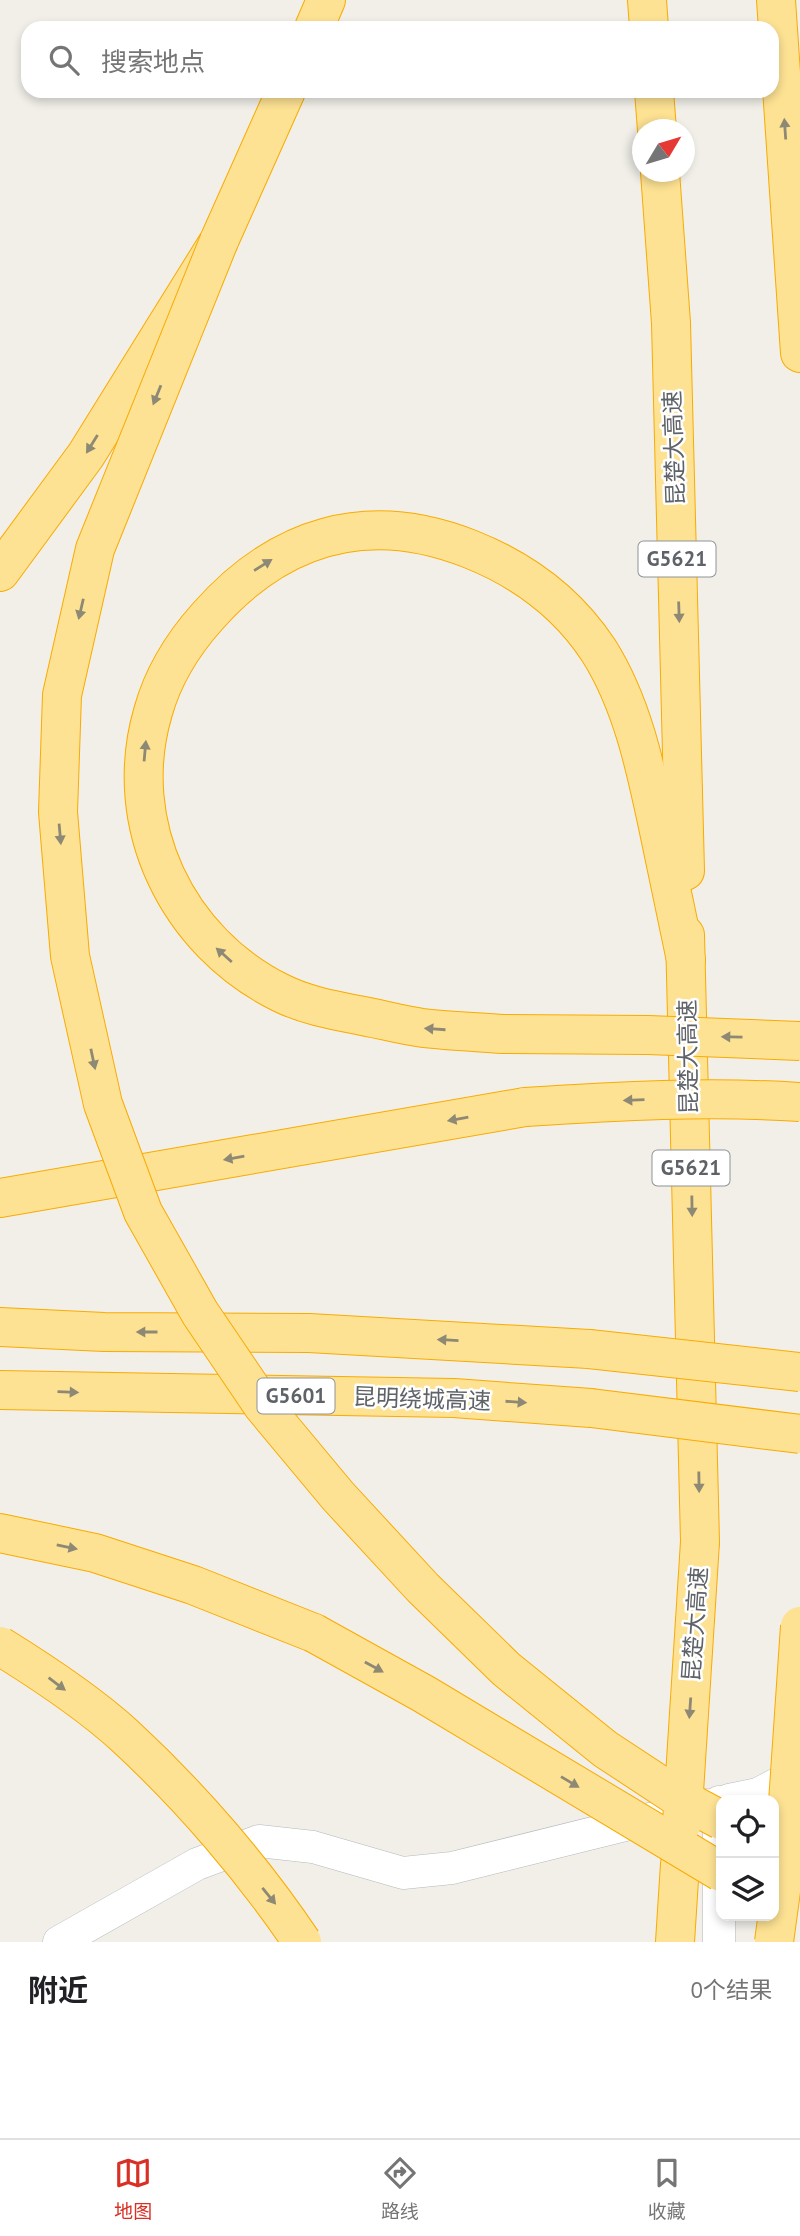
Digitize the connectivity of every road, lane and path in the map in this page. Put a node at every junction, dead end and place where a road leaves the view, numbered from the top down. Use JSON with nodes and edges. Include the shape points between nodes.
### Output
{"nodes":[{"id":1,"x":326,"y":0,"type":"edge"},
{"id":2,"x":647,"y":0,"type":"edge"},
{"id":3,"x":776,"y":0,"type":"edge"},
{"id":4,"x":317,"y":21,"type":"edge"},
{"id":5,"x":648,"y":21,"type":"edge"},
{"id":6,"x":778,"y":21,"type":"edge"},
{"id":7,"x":779,"y":42,"type":"edge"},
{"id":8,"x":283,"y":98,"type":"edge"},
{"id":9,"x":655,"y":98,"type":"edge"},
{"id":10,"x":656,"y":119,"type":"edge"},
{"id":11,"x":661,"y":182,"type":"edge"},
{"id":12,"x":219,"y":241,"type":"junction"},
{"id":13,"x":799,"y":319,"type":"edge"},
{"id":14,"x":800,"y":353,"type":"edge"},
{"id":15,"x":0,"y":572,"type":"edge"},
{"id":16,"x":668,"y":796,"type":"junction"},
{"id":17,"x":800,"y":1041,"type":"edge"},
{"id":18,"x":800,"y":1102,"type":"edge"},
{"id":19,"x":0,"y":1198,"type":"edge"},
{"id":20,"x":0,"y":1326,"type":"edge"},
{"id":21,"x":800,"y":1372,"type":"edge"},
{"id":22,"x":0,"y":1390,"type":"edge"},
{"id":23,"x":800,"y":1434,"type":"edge"},
{"id":24,"x":0,"y":1533,"type":"edge"},
{"id":25,"x":800,"y":1626,"type":"edge"},
{"id":26,"x":0,"y":1646,"type":"edge"},
{"id":27,"x":800,"y":1772,"type":"edge"},
{"id":28,"x":755,"y":1795,"type":"edge"},
{"id":29,"x":716,"y":1805,"type":"edge"},
{"id":30,"x":716,"y":1807,"type":"edge"},
{"id":31,"x":779,"y":1849,"type":"edge"},
{"id":32,"x":721,"y":1858,"type":"edge"},
{"id":33,"x":800,"y":1859,"type":"edge"},
{"id":34,"x":716,"y":1869,"type":"edge"},
{"id":35,"x":779,"y":1900,"type":"edge"},
{"id":36,"x":800,"y":1910,"type":"edge"},
{"id":37,"x":59,"y":1942,"type":"edge"},
{"id":38,"x":302,"y":1942,"type":"edge"},
{"id":39,"x":675,"y":1942,"type":"edge"},
{"id":40,"x":719,"y":1942,"type":"edge"},
{"id":41,"x":774,"y":1942,"type":"edge"}],
"edges":[{"from":1,"to":4,"type":"highway"},
{"from":2,"to":5,"type":"highway"},
{"from":6,"to":3,"type":"highway","one_way":true},
{"from":13,"to":7,"type":"highway","one_way":true},
{"from":8,"to":12,"type":"highway"},
{"from":9,"to":10,"type":"highway"},
{"from":11,"to":16,"type":"highway","name":"昆楚大高速","number":"G5621","one_way":true,"via":[[671,323]]},
{"from":12,"to":15,"type":"highway","one_way":true,"via":[[86,454]]},
{"from":12,"to":29,"type":"highway","one_way":true,"bridge":true,"via":[[95,549],[62,695],[58,812],[71,956],[103,1104],[143,1212],[200,1313],[263,1406],[338,1496],[506,1668],[605,1749],[678,1797]]},
{"from":13,"to":14,"type":"highway"},
{"from":17,"to":16,"type":"highway","one_way":true,"bridge":true,"via":[[421,1028],[314,1006],[284,995],[256,980],[207,940],[170,888],[149,828],[144,768],[148,730],[163,684],[192,634],[230,592],[252,573],[302,545],[357,531],[406,532],[444,539],[519,571],[575,618],[599,651]]},
{"from":16,"to":39,"type":"highway","name":"昆楚大高速","number":"G5621","one_way":true,"bridge":true,"via":[[686,960],[700,1542]]},
{"from":18,"to":19,"type":"highway","one_way":true,"bridge":true,"via":[[636,1100],[525,1107]]},
{"from":21,"to":20,"type":"highway","one_way":true,"bridge":true,"via":[[589,1349],[309,1333],[104,1332]]},
{"from":22,"to":23,"type":"highway","name":"昆明绕城高速","number":"G5601","one_way":true,"bridge":true,"via":[[454,1398],[591,1408]]},
{"from":24,"to":34,"type":"highway","one_way":true,"bridge":true,"via":[[107,1557],[314,1633]]},
{"from":25,"to":41,"type":"highway","bridge":true,"via":[[783,1876]]},
{"from":26,"to":38,"type":"highway","one_way":true,"bridge":true,"via":[[125,1735],[207,1820]]},
{"from":27,"to":28,"type":"street"},
{"from":30,"to":37,"type":"street","via":[[662,1814],[452,1868],[403,1873],[313,1847],[258,1840],[197,1864]]},
{"from":31,"to":33,"type":"highway"},
{"from":32,"to":40,"type":"street"},
{"from":35,"to":36,"type":"highway"}]}
